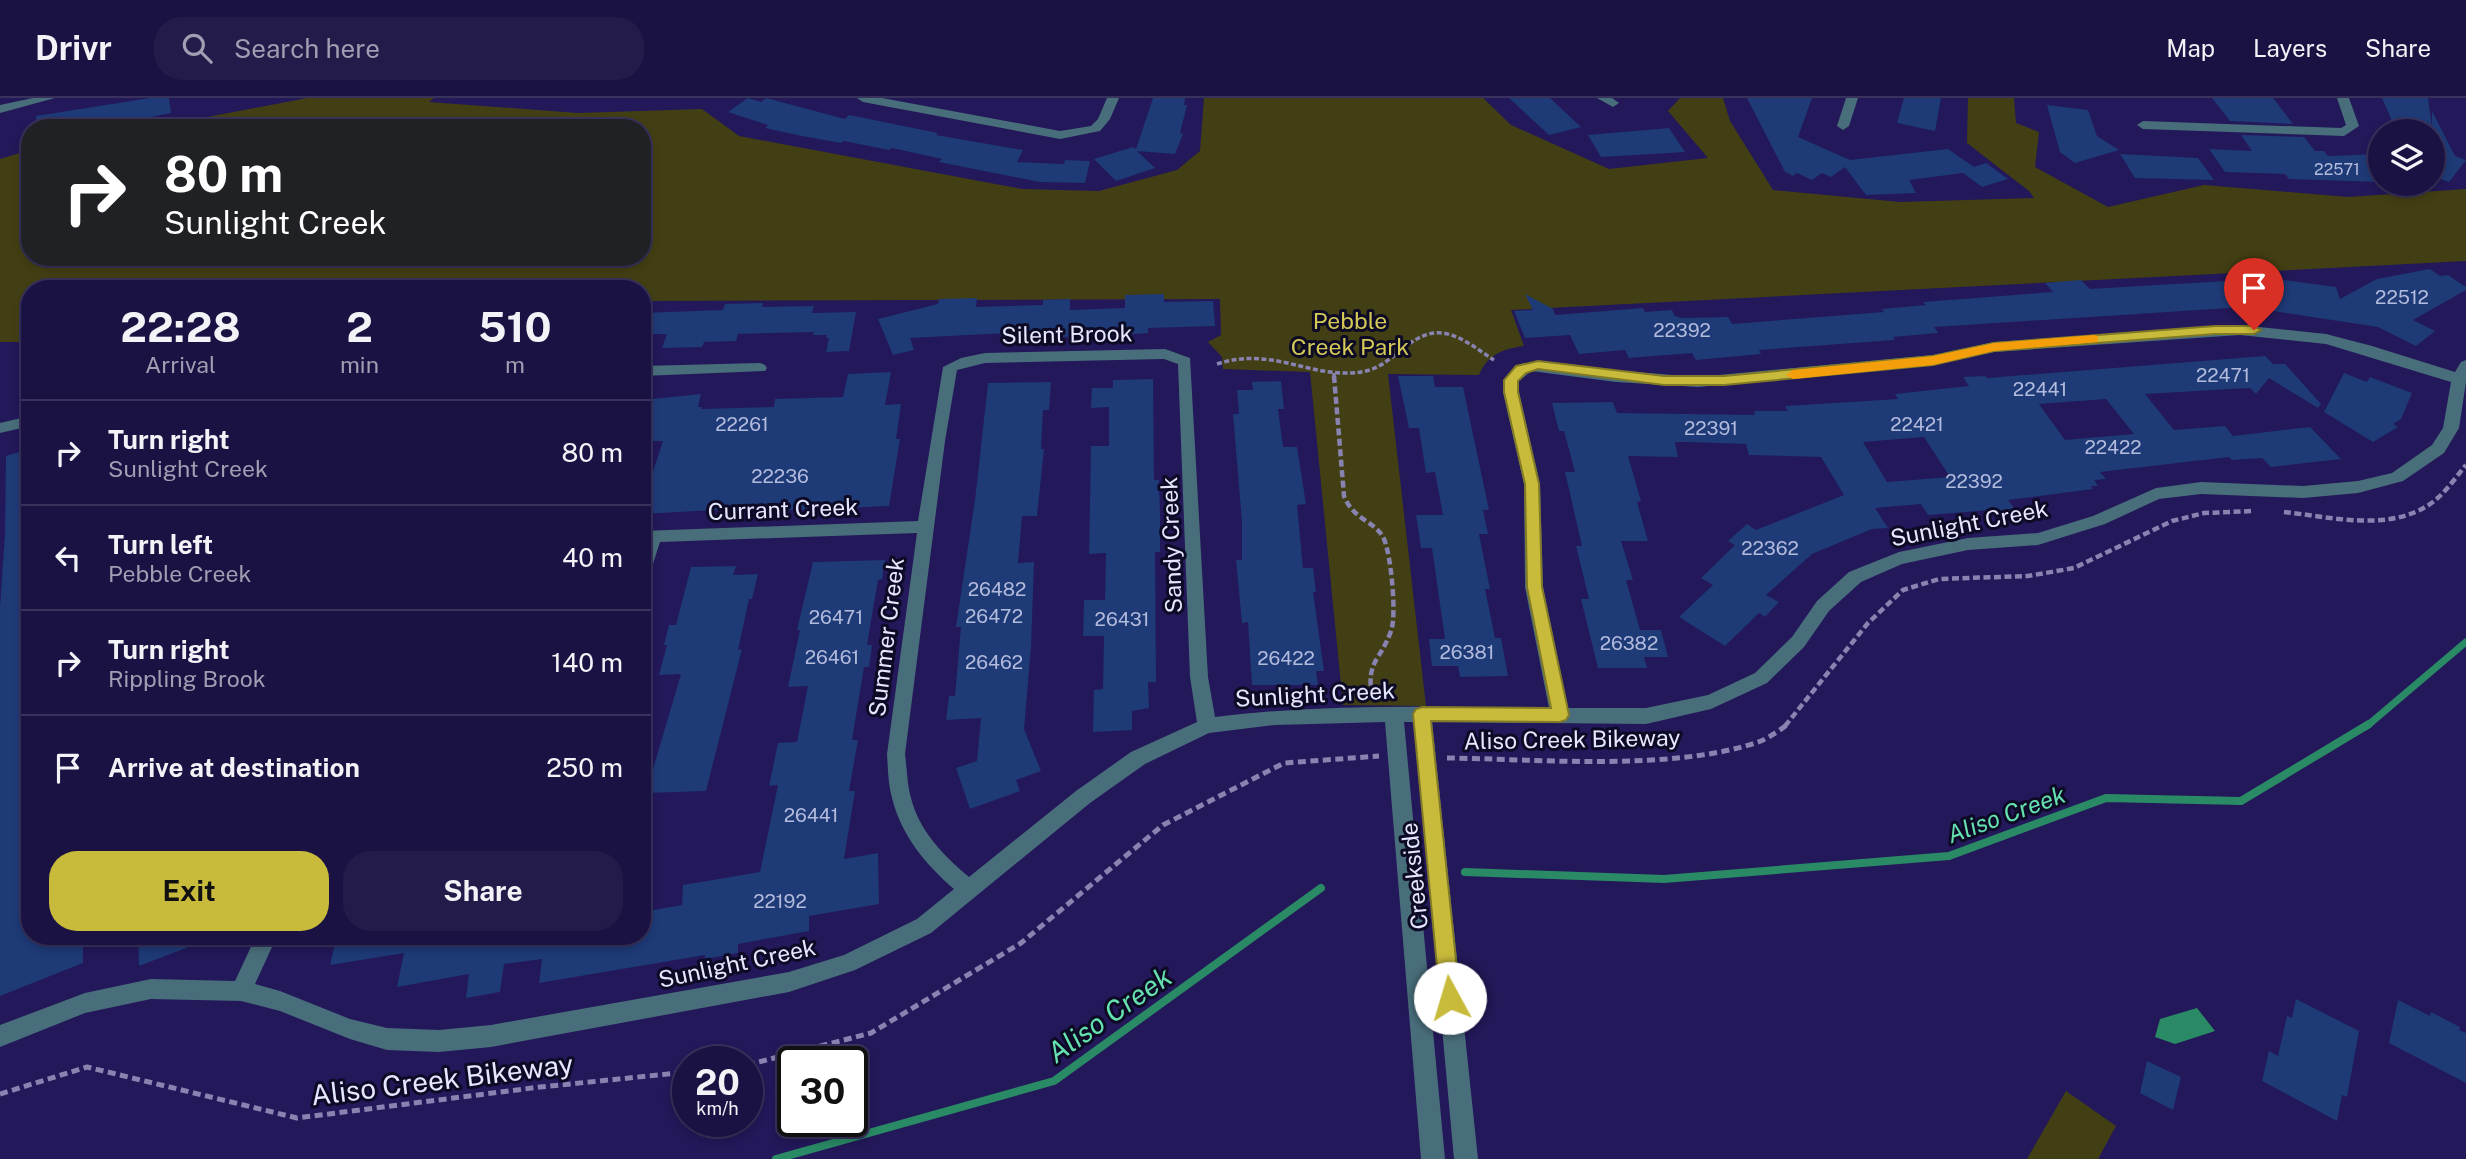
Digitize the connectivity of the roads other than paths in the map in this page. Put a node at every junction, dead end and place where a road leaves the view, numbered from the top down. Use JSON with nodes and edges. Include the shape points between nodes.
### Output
{"nodes":[{"id":1,"x":49,"y":98,"type":"edge"},
{"id":2,"x":863,"y":98,"type":"edge"},
{"id":3,"x":1113,"y":98,"type":"edge"},
{"id":4,"x":1852,"y":98,"type":"edge"},
{"id":5,"x":2343,"y":98,"type":"edge"},
{"id":6,"x":0,"y":109,"type":"edge"},
{"id":7,"x":2143,"y":125,"type":"dead end"},
{"id":8,"x":1843,"y":126,"type":"dead end"},
{"id":9,"x":1185,"y":361,"type":"joint"},
{"id":10,"x":950,"y":367,"type":"joint"},
{"id":11,"x":760,"y":368,"type":"dead end"},
{"id":12,"x":651,"y":371,"type":"edge"},
{"id":13,"x":2463,"y":372,"type":"edge"},
{"id":14,"x":21,"y":423,"type":"edge"},
{"id":15,"x":0,"y":428,"type":"edge"},
{"id":16,"x":925,"y":527,"type":"junction"},
{"id":17,"x":651,"y":537,"type":"edge"},
{"id":18,"x":1384,"y":714,"type":"junction"},
{"id":19,"x":1422,"y":714,"type":"junction"},
{"id":20,"x":1560,"y":715,"type":"junction"},
{"id":21,"x":1207,"y":726,"type":"junction"},
{"id":22,"x":970,"y":890,"type":"junction"},
{"id":23,"x":263,"y":945,"type":"edge"},
{"id":24,"x":242,"y":991,"type":"junction"},
{"id":25,"x":0,"y":1036,"type":"edge"},
{"id":26,"x":1433,"y":1159,"type":"edge"},
{"id":27,"x":1466,"y":1159,"type":"edge"}],
"edges":[{"from":1,"to":6,"type":"street"},
{"from":2,"to":3,"type":"street","via":[[1060,135],[1091,133],[1103,124]]},
{"from":4,"to":8,"type":"street"},
{"from":5,"to":7,"type":"street","via":[[2353,126],[2344,132]]},
{"from":9,"to":10,"type":"street","name":"Silent Brook","via":[[1166,354],[985,358]]},
{"from":9,"to":21,"type":"street","name":"Sandy Creek","via":[[1199,677]]},
{"from":10,"to":16,"type":"street","name":"Summer Creek"},
{"from":11,"to":12,"type":"street"},
{"from":13,"to":20,"type":"street","name":"Sunlight Creek","via":[[2451,428],[2438,449],[2397,477],[2358,487],[2303,492],[2201,488],[2156,494],[2099,520],[2038,539],[1968,544],[1899,558],[1855,577],[1823,606],[1798,642],[1761,678],[1711,702],[1646,716]]},
{"from":13,"to":20,"type":"street","via":[[2326,339],[2240,330],[1994,347],[1933,360],[1724,381],[1664,381],[1538,365],[1521,370],[1511,380],[1511,392],[1532,484],[1535,587]]},
{"from":14,"to":15,"type":"street"},
{"from":16,"to":17,"type":"street","name":"Currant Creek"},
{"from":16,"to":22,"type":"street","name":"Summer Creek","via":[[896,754],[902,799],[918,836],[938,864]]},
{"from":18,"to":19,"type":"street","name":"Sunlight Creek"},
{"from":18,"to":21,"type":"street","name":"Sunlight Creek","via":[[1275,717]]},
{"from":18,"to":26,"type":"street","name":"Creekside","via":[[1397,754]]},
{"from":19,"to":20,"type":"street","name":"Sunlight Creek"},
{"from":19,"to":27,"type":"street","name":"Creekside"},
{"from":21,"to":22,"type":"street","name":"Sunlight Creek","via":[[1138,758]]},
{"from":22,"to":24,"type":"street","name":"Sunlight Creek","via":[[925,926],[848,963],[789,982],[491,1036],[387,1039]]},
{"from":23,"to":24,"type":"street"},
{"from":24,"to":25,"type":"street","name":"Sunlight Creek","via":[[151,989],[85,1003]]}]}
